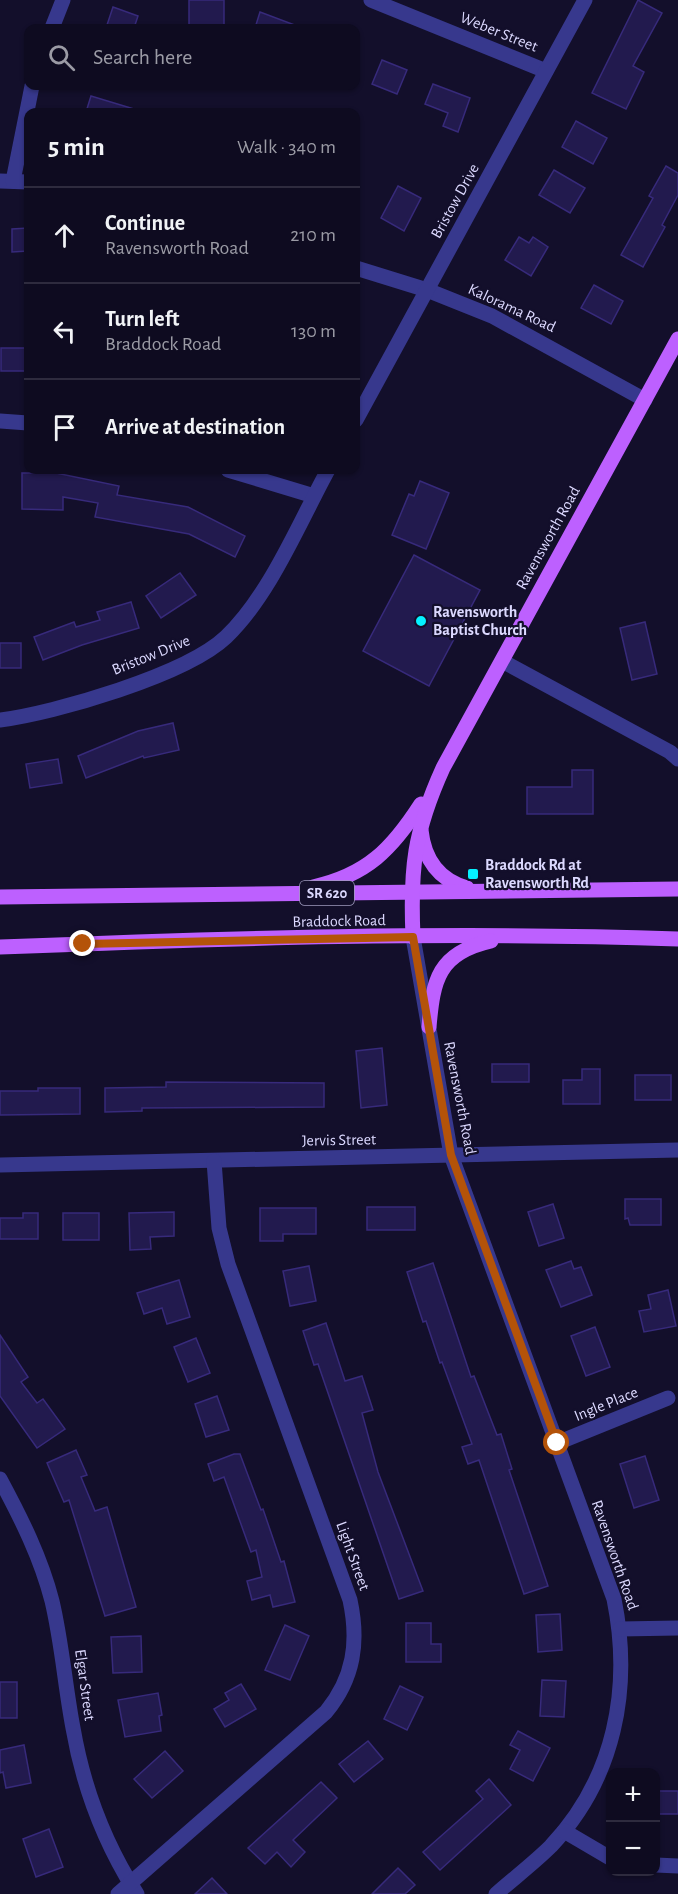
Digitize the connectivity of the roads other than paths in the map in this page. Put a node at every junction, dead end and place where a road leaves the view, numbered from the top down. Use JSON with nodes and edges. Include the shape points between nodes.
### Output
{"nodes":[{"id":1,"x":63,"y":0,"type":"edge"},
{"id":2,"x":371,"y":0,"type":"edge"},
{"id":3,"x":585,"y":0,"type":"edge"},
{"id":4,"x":54,"y":24,"type":"edge"},
{"id":5,"x":546,"y":71,"type":"junction"},
{"id":6,"x":31,"y":90,"type":"edge"},
{"id":7,"x":26,"y":108,"type":"edge"},
{"id":8,"x":24,"y":115,"type":"edge"},
{"id":9,"x":6,"y":181,"type":"edge"},
{"id":10,"x":24,"y":182,"type":"edge"},
{"id":11,"x":360,"y":269,"type":"edge"},
{"id":12,"x":427,"y":290,"type":"junction"},
{"id":13,"x":678,"y":339,"type":"edge"},
{"id":14,"x":645,"y":400,"type":"junction"},
{"id":15,"x":360,"y":413,"type":"edge"},
{"id":16,"x":0,"y":421,"type":"edge"},
{"id":17,"x":24,"y":423,"type":"edge"},
{"id":18,"x":241,"y":474,"type":"edge"},
{"id":19,"x":326,"y":474,"type":"edge"},
{"id":20,"x":314,"y":496,"type":"junction"},
{"id":21,"x":502,"y":661,"type":"junction"},
{"id":22,"x":0,"y":720,"type":"edge"},
{"id":23,"x":678,"y":759,"type":"edge"},
{"id":24,"x":443,"y":768,"type":"junction"},
{"id":25,"x":420,"y":824,"type":"junction"},
{"id":26,"x":678,"y":889,"type":"edge"},
{"id":27,"x":411,"y":892,"type":"junction"},
{"id":28,"x":482,"y":892,"type":"junction"},
{"id":29,"x":242,"y":894,"type":"junction"},
{"id":30,"x":0,"y":897,"type":"edge"},
{"id":31,"x":511,"y":936,"type":"junction"},
{"id":32,"x":413,"y":937,"type":"junction"},
{"id":33,"x":678,"y":939,"type":"edge"},
{"id":34,"x":0,"y":947,"type":"edge"},
{"id":35,"x":429,"y":1027,"type":"junction"},
{"id":36,"x":678,"y":1150,"type":"edge"},
{"id":37,"x":451,"y":1155,"type":"junction"},
{"id":38,"x":214,"y":1161,"type":"junction"},
{"id":39,"x":0,"y":1165,"type":"edge"},
{"id":40,"x":668,"y":1398,"type":"dead end"},
{"id":41,"x":557,"y":1443,"type":"junction"},
{"id":42,"x":0,"y":1479,"type":"edge"},
{"id":43,"x":678,"y":1628,"type":"edge"},
{"id":44,"x":620,"y":1629,"type":"junction"},
{"id":45,"x":564,"y":1831,"type":"junction"},
{"id":46,"x":606,"y":1856,"type":"edge"},
{"id":47,"x":660,"y":1865,"type":"edge"},
{"id":48,"x":678,"y":1866,"type":"edge"},
{"id":49,"x":133,"y":1889,"type":"edge"},
{"id":50,"x":118,"y":1894,"type":"edge"},
{"id":51,"x":496,"y":1894,"type":"edge"}],
"edges":[{"from":1,"to":4,"type":"street"},
{"from":2,"to":5,"type":"street","name":"Weber Street"},
{"from":3,"to":5,"type":"street","name":"Bristow Drive"},
{"from":5,"to":12,"type":"street","name":"Bristow Drive"},
{"from":6,"to":7,"type":"street"},
{"from":8,"to":9,"type":"street"},
{"from":9,"to":10,"type":"street"},
{"from":11,"to":12,"type":"street","name":"Kalorama Road"},
{"from":12,"to":14,"type":"street","name":"Kalorama Road","via":[[513,326]]},
{"from":12,"to":15,"type":"street","name":"Bristow Drive"},
{"from":13,"to":14,"type":"main road","name":"Ravensworth Road"},
{"from":14,"to":21,"type":"main road","name":"Ravensworth Road"},
{"from":16,"to":17,"type":"street"},
{"from":18,"to":20,"type":"street"},
{"from":19,"to":20,"type":"street","name":"Bristow Drive"},
{"from":20,"to":22,"type":"street","name":"Bristow Drive","via":[[255,602],[212,649],[171,670],[58,709]]},
{"from":21,"to":23,"type":"street"},
{"from":21,"to":24,"type":"main road","name":"Ravensworth Road"},
{"from":24,"to":25,"type":"main road","name":"Ravensworth Road"},
{"from":24,"to":29,"type":"main road","via":[[400,836],[358,873],[308,888]]},
{"from":25,"to":27,"type":"main road","name":"Ravensworth Road"},
{"from":25,"to":28,"type":"main road","via":[[425,849],[440,875],[455,885]]},
{"from":26,"to":28,"type":"main road","name":"Braddock Road","number":"SR 620"},
{"from":27,"to":28,"type":"main road","name":"Braddock Road","number":"SR 620"},
{"from":27,"to":29,"type":"main road","name":"Braddock Road","number":"SR 620"},
{"from":27,"to":32,"type":"main road","name":"Ravensworth Road"},
{"from":29,"to":30,"type":"main road","name":"Braddock Road","number":"SR 620"},
{"from":31,"to":32,"type":"main road","name":"Braddock Road"},
{"from":31,"to":33,"type":"main road","name":"Braddock Road"},
{"from":31,"to":35,"type":"main road","via":[[481,943],[448,962],[437,976]]},
{"from":32,"to":34,"type":"main road","name":"Braddock Road"},
{"from":32,"to":35,"type":"street","name":"Ravensworth Road"},
{"from":35,"to":37,"type":"street","name":"Ravensworth Road"},
{"from":36,"to":37,"type":"street","name":"Jervis Street"},
{"from":37,"to":38,"type":"street","name":"Jervis Street"},
{"from":37,"to":41,"type":"street","name":"Ravensworth Road"},
{"from":38,"to":39,"type":"street","name":"Jervis Street"},
{"from":38,"to":49,"type":"street","name":"Light Street","via":[[218,1219],[228,1264],[350,1599],[355,1641],[347,1680],[326,1712]]},
{"from":40,"to":41,"type":"street","name":"Ingle Place"},
{"from":41,"to":44,"type":"street","name":"Ravensworth Road","via":[[614,1599]]},
{"from":42,"to":49,"type":"street","name":"Elgar Street","via":[[37,1555],[61,1643],[80,1762],[100,1822]]},
{"from":43,"to":44,"type":"street"},
{"from":44,"to":45,"type":"street","name":"Ravensworth Road","via":[[622,1681],[618,1716],[592,1788]]},
{"from":45,"to":46,"type":"street"},
{"from":45,"to":51,"type":"street","name":"Ravensworth Road"},
{"from":47,"to":48,"type":"street"},
{"from":49,"to":50,"type":"street","name":"Light Street"}]}
